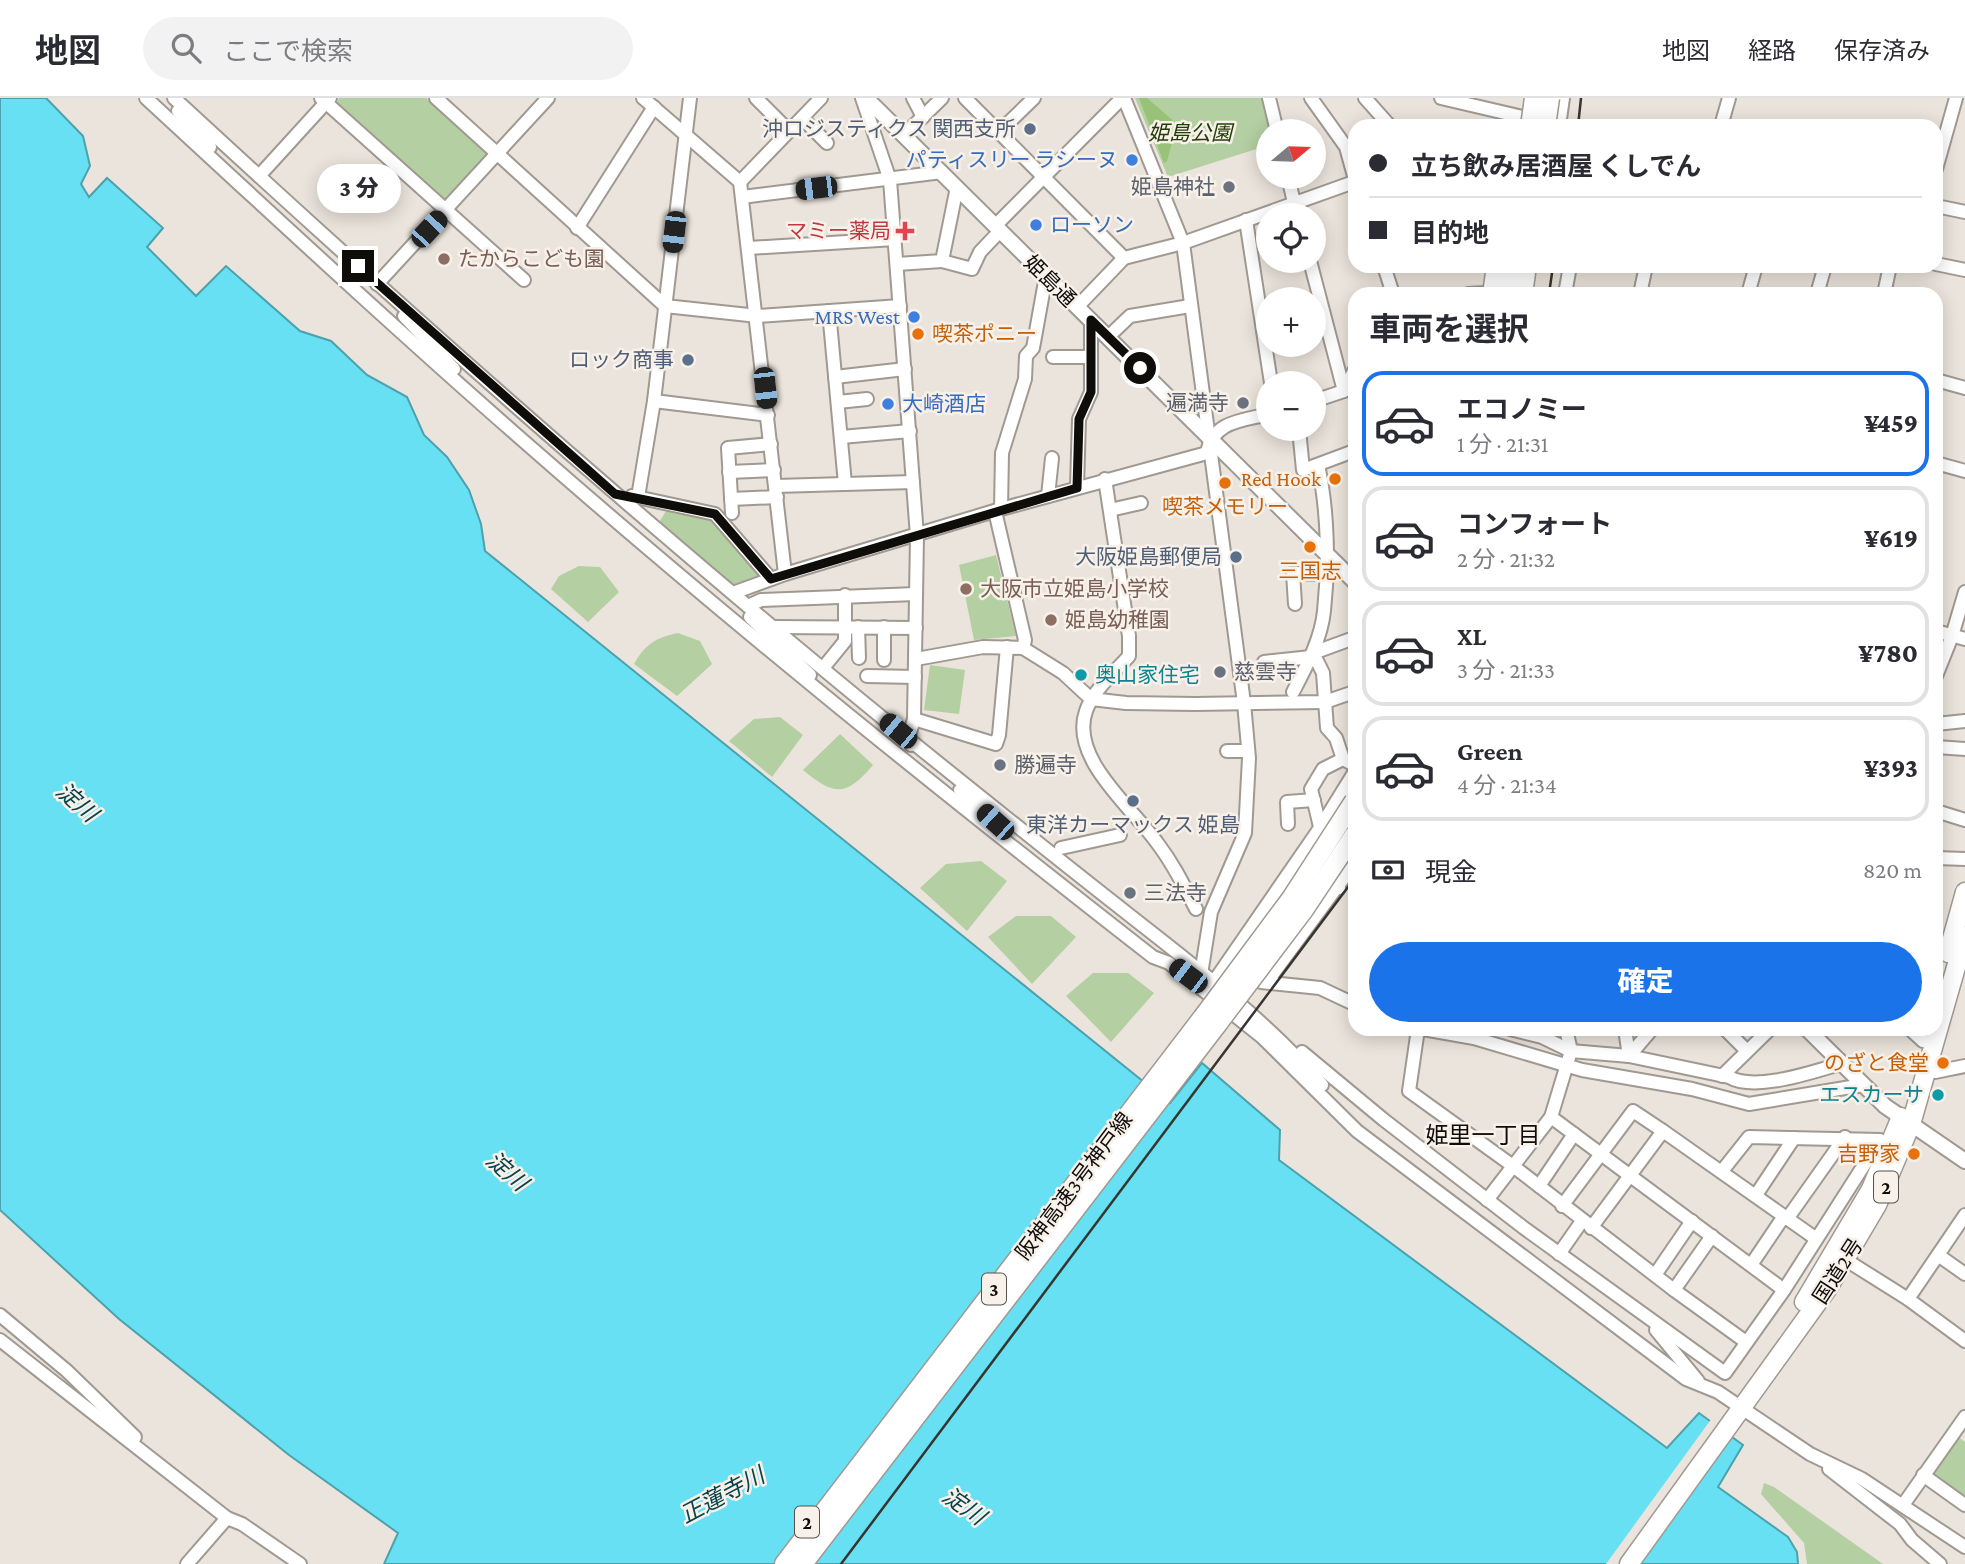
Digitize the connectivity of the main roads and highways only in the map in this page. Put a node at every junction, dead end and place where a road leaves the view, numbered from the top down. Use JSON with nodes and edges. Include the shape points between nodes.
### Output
{"nodes":[{"id":1,"x":864,"y":98,"type":"edge"},
{"id":2,"x":1534,"y":98,"type":"edge"},
{"id":3,"x":1550,"y":98,"type":"edge"},
{"id":4,"x":1531,"y":119,"type":"edge"},
{"id":5,"x":1547,"y":119,"type":"edge"},
{"id":6,"x":1348,"y":574,"type":"edge"},
{"id":7,"x":1348,"y":810,"type":"edge"},
{"id":8,"x":1348,"y":845,"type":"edge"},
{"id":9,"x":1348,"y":849,"type":"edge"},
{"id":10,"x":1336,"y":865,"type":"junction"},
{"id":11,"x":1965,"y":892,"type":"edge"},
{"id":12,"x":1965,"y":936,"type":"edge"},
{"id":13,"x":1950,"y":993,"type":"edge"},
{"id":14,"x":1943,"y":1013,"type":"edge"},
{"id":15,"x":1814,"y":1036,"type":"edge"},
{"id":16,"x":1920,"y":1036,"type":"edge"},
{"id":17,"x":1935,"y":1036,"type":"edge"},
{"id":18,"x":1906,"y":1121,"type":"junction"},
{"id":19,"x":1965,"y":1161,"type":"edge"},
{"id":20,"x":1735,"y":1409,"type":"junction"},
{"id":21,"x":847,"y":1482,"type":"junction"},
{"id":22,"x":771,"y":1564,"type":"edge"},
{"id":23,"x":784,"y":1564,"type":"edge"},
{"id":24,"x":803,"y":1564,"type":"edge"},
{"id":25,"x":1617,"y":1564,"type":"edge"},
{"id":26,"x":1629,"y":1564,"type":"edge"}],
"edges":[{"from":1,"to":6,"type":"main road","name":"姫島通"},
{"from":2,"to":4,"type":"highway","bridge":true},
{"from":3,"to":5,"type":"highway","bridge":true},
{"from":7,"to":21,"type":"highway","name":"阪神高速3号神戸線","number":"3","bridge":true,"via":[[1292,897]]},
{"from":8,"to":10,"type":"highway","name":"阪神高速3号神戸線","number":"3","bridge":true},
{"from":9,"to":10,"type":"highway","number":"3","bridge":true},
{"from":10,"to":24,"type":"highway","name":"阪神高速3号神戸線","number":"3","bridge":true},
{"from":11,"to":13,"type":"highway","name":"国道2号","number":"2"},
{"from":12,"to":13,"type":"highway","name":"国道2号","number":"2"},
{"from":13,"to":14,"type":"highway","name":"国道2号","number":"2"},
{"from":15,"to":18,"type":"main road"},
{"from":16,"to":18,"type":"highway","name":"国道2号","number":"2"},
{"from":17,"to":18,"type":"highway","name":"国道2号","number":"2"},
{"from":18,"to":19,"type":"main road"},
{"from":18,"to":20,"type":"highway","name":"国道2号","number":"2","via":[[1836,1253]]},
{"from":18,"to":20,"type":"highway","name":"国道2号","number":"2","via":[[1877,1205],[1846,1260]]},
{"from":20,"to":25,"type":"highway","name":"国道2号","number":"2"},
{"from":20,"to":26,"type":"highway","name":"国道2号","number":"2"},
{"from":21,"to":22,"type":"highway","number":"2"},
{"from":21,"to":23,"type":"highway","name":"阪神高速3号神戸線","number":"3"}]}
